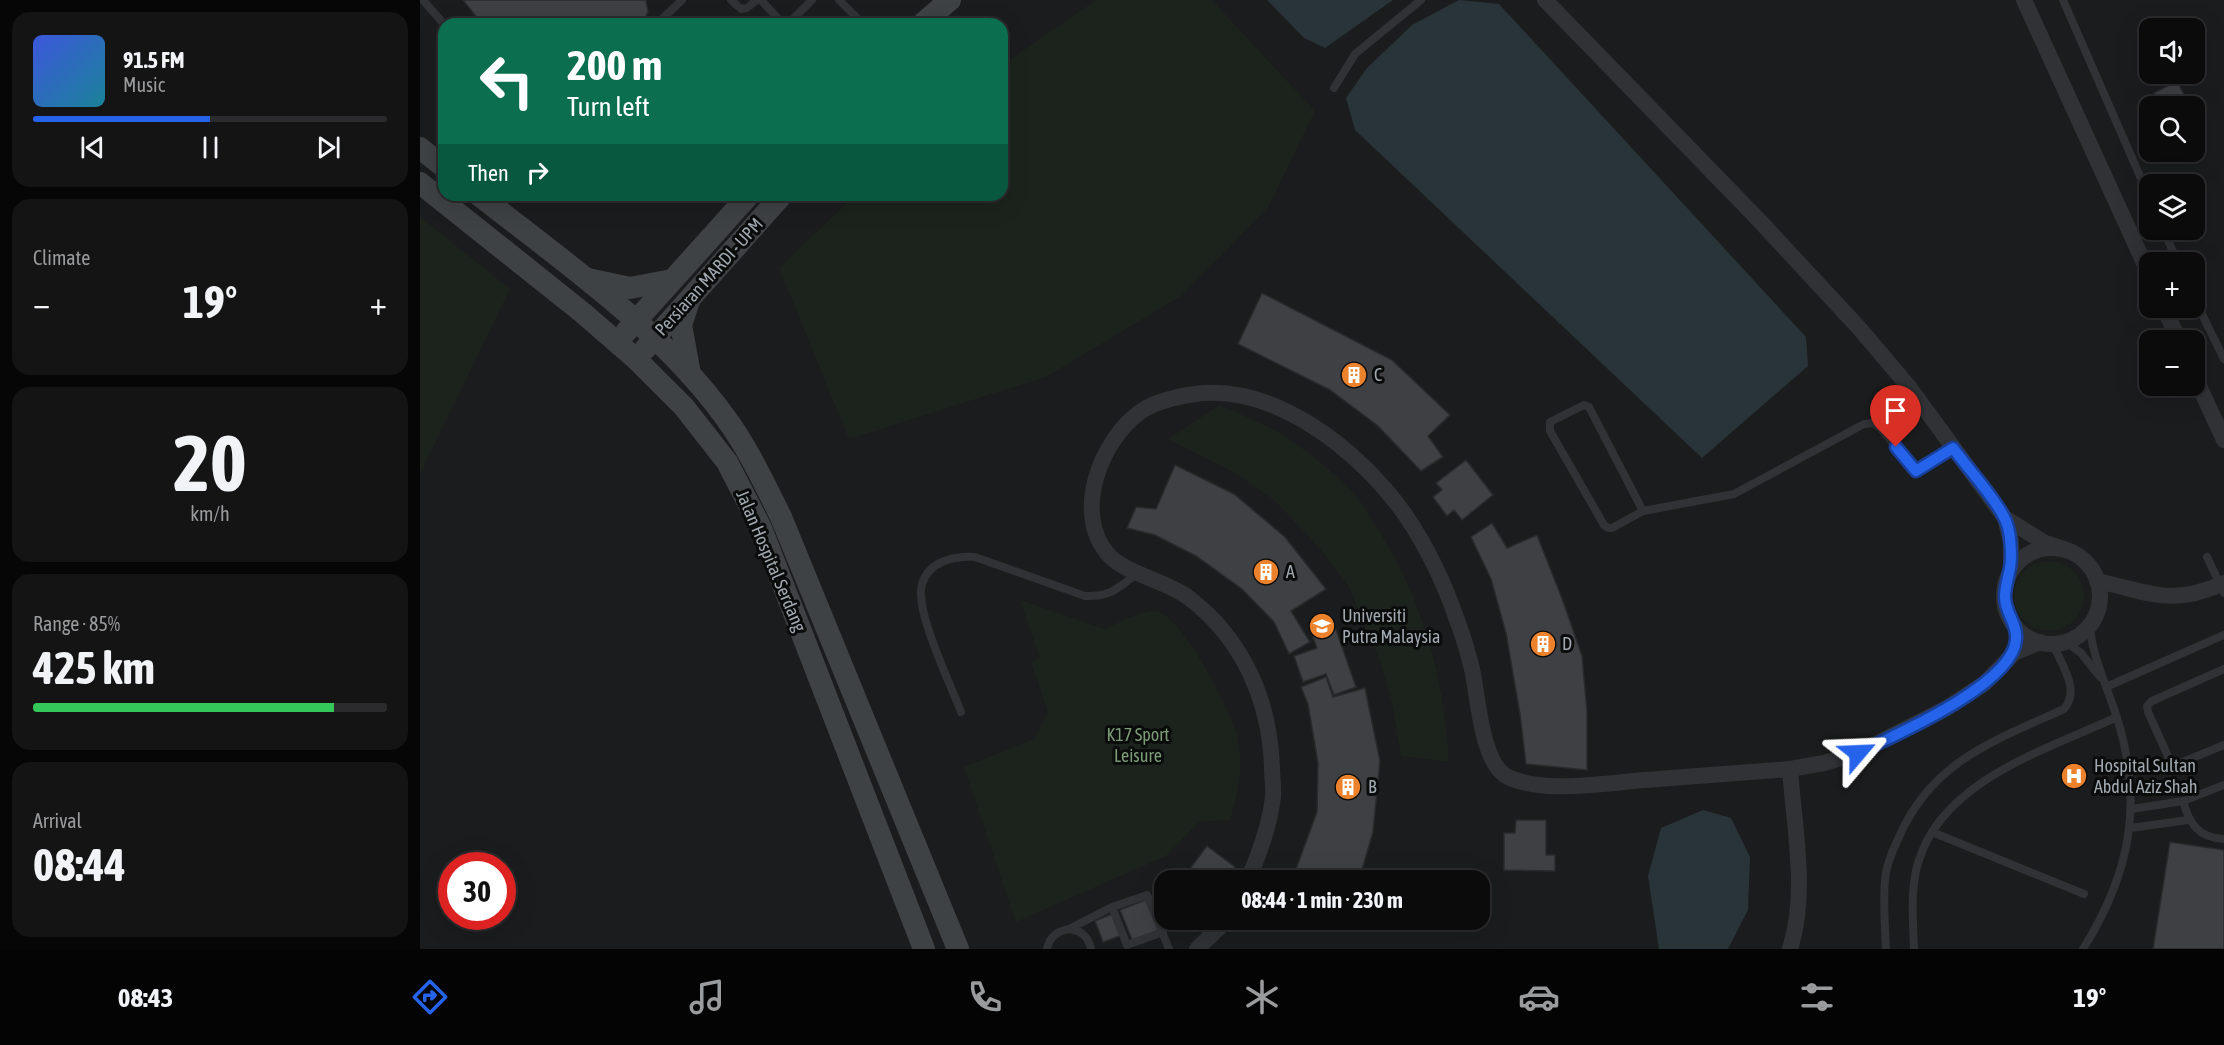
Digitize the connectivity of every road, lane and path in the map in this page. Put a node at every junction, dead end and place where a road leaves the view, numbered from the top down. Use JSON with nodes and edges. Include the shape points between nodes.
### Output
{"nodes":[{"id":1,"x":423,"y":0,"type":"edge"},
{"id":2,"x":682,"y":0,"type":"edge"},
{"id":3,"x":731,"y":0,"type":"edge"},
{"id":4,"x":759,"y":0,"type":"edge"},
{"id":5,"x":839,"y":0,"type":"edge"},
{"id":6,"x":950,"y":0,"type":"edge"},
{"id":7,"x":1421,"y":0,"type":"edge"},
{"id":8,"x":1545,"y":0,"type":"edge"},
{"id":9,"x":2024,"y":0,"type":"edge"},
{"id":10,"x":2063,"y":0,"type":"edge"},
{"id":11,"x":808,"y":2,"type":"edge"},
{"id":12,"x":439,"y":18,"type":"edge"},
{"id":13,"x":664,"y":18,"type":"edge"},
{"id":14,"x":777,"y":18,"type":"edge"},
{"id":15,"x":793,"y":18,"type":"edge"},
{"id":16,"x":857,"y":18,"type":"edge"},
{"id":17,"x":929,"y":18,"type":"edge"},
{"id":18,"x":1334,"y":88,"type":"dead end"},
{"id":19,"x":420,"y":148,"type":"edge"},
{"id":20,"x":438,"y":162,"type":"edge"},
{"id":21,"x":2139,"y":174,"type":"edge"},
{"id":22,"x":420,"y":183,"type":"edge"},
{"id":23,"x":438,"y":198,"type":"edge"},
{"id":24,"x":442,"y":201,"type":"edge"},
{"id":25,"x":487,"y":201,"type":"edge"},
{"id":26,"x":744,"y":201,"type":"edge"},
{"id":27,"x":777,"y":201,"type":"edge"},
{"id":28,"x":2139,"y":252,"type":"edge"},
{"id":29,"x":586,"y":279,"type":"junction"},
{"id":30,"x":672,"y":280,"type":"junction"},
{"id":31,"x":690,"y":297,"type":"junction"},
{"id":32,"x":2204,"y":318,"type":"edge"},
{"id":33,"x":635,"y":321,"type":"junction"},
{"id":34,"x":654,"y":338,"type":"junction"},
{"id":35,"x":617,"y":342,"type":"junction"},
{"id":36,"x":636,"y":359,"type":"junction"},
{"id":37,"x":2224,"y":359,"type":"edge"},
{"id":38,"x":690,"y":374,"type":"junction"},
{"id":39,"x":2204,"y":396,"type":"edge"},
{"id":40,"x":2224,"y":440,"type":"edge"},
{"id":41,"x":1953,"y":448,"type":"junction"},
{"id":42,"x":1643,"y":511,"type":"junction"},
{"id":43,"x":2005,"y":518,"type":"junction"},
{"id":44,"x":2064,"y":549,"type":"junction"},
{"id":45,"x":2207,"y":557,"type":"dead end"},
{"id":46,"x":2011,"y":571,"type":"junction"},
{"id":47,"x":1140,"y":572,"type":"junction"},
{"id":48,"x":2223,"y":587,"type":"edge"},
{"id":49,"x":2099,"y":588,"type":"junction"},
{"id":50,"x":2090,"y":626,"type":"junction"},
{"id":51,"x":2016,"y":627,"type":"junction"},
{"id":52,"x":2224,"y":635,"type":"edge"},
{"id":53,"x":2053,"y":642,"type":"junction"},
{"id":54,"x":2014,"y":653,"type":"junction"},
{"id":55,"x":2224,"y":669,"type":"edge"},
{"id":56,"x":2106,"y":687,"type":"junction"},
{"id":57,"x":961,"y":712,"type":"dead end"},
{"id":58,"x":2117,"y":717,"type":"junction"},
{"id":59,"x":2224,"y":745,"type":"edge"},
{"id":60,"x":1790,"y":769,"type":"junction"},
{"id":61,"x":2224,"y":785,"type":"edge"},
{"id":62,"x":2183,"y":801,"type":"junction"},
{"id":63,"x":2132,"y":808,"type":"junction"},
{"id":64,"x":2188,"y":820,"type":"junction"},
{"id":65,"x":2131,"y":828,"type":"junction"},
{"id":66,"x":1932,"y":832,"type":"junction"},
{"id":67,"x":2224,"y":839,"type":"edge"},
{"id":68,"x":1252,"y":870,"type":"edge"},
{"id":69,"x":2084,"y":894,"type":"dead end"},
{"id":70,"x":1112,"y":907,"type":"junction"},
{"id":71,"x":1069,"y":928,"type":"junction"},
{"id":72,"x":1217,"y":930,"type":"edge"},
{"id":73,"x":1163,"y":932,"type":"junction"},
{"id":74,"x":924,"y":949,"type":"edge"},
{"id":75,"x":958,"y":949,"type":"edge"},
{"id":76,"x":1047,"y":949,"type":"edge"},
{"id":77,"x":1091,"y":949,"type":"edge"},
{"id":78,"x":1169,"y":949,"type":"edge"},
{"id":79,"x":1197,"y":949,"type":"edge"},
{"id":80,"x":1790,"y":949,"type":"edge"},
{"id":81,"x":1886,"y":949,"type":"edge"},
{"id":82,"x":1914,"y":949,"type":"edge"},
{"id":83,"x":2083,"y":949,"type":"edge"}],
"edges":[{"from":1,"to":12,"type":"lane"},
{"from":2,"to":13,"type":"lane"},
{"from":3,"to":4,"type":"lane","via":[[741,9]]},
{"from":4,"to":14,"type":"lane"},
{"from":5,"to":16,"type":"lane"},
{"from":6,"to":17,"type":"main road"},
{"from":7,"to":18,"type":"lane","via":[[1355,54]]},
{"from":8,"to":41,"type":"street","via":[[1860,329]]},
{"from":9,"to":28,"type":"street"},
{"from":10,"to":21,"type":"lane"},
{"from":11,"to":15,"type":"lane"},
{"from":19,"to":20,"type":"main road"},
{"from":22,"to":23,"type":"main road","name":"Jalan Hospital Serdang"},
{"from":24,"to":35,"type":"main road","name":"Jalan Hospital Serdang"},
{"from":25,"to":29,"type":"main road","name":"Jalan Hospital Serdang"},
{"from":26,"to":30,"type":"main road","name":"Persiaran MARDI - UPM"},
{"from":27,"to":31,"type":"main road","name":"Persiaran MARDI - UPM"},
{"from":29,"to":30,"type":"main road","via":[[630,288]]},
{"from":29,"to":33,"type":"main road","name":"Jalan Hospital Serdang"},
{"from":30,"to":33,"type":"main road","name":"Persiaran MARDI - UPM"},
{"from":31,"to":34,"type":"main road","name":"Persiaran MARDI - UPM"},
{"from":31,"to":38,"type":"main road","via":[[681,325]]},
{"from":32,"to":37,"type":"lane"},
{"from":33,"to":34,"type":"main road","name":"Jalan Hospital Serdang"},
{"from":33,"to":35,"type":"main road","name":"Persiaran MARDI - UPM"},
{"from":34,"to":36,"type":"main road","name":"Persiaran MARDI - UPM"},
{"from":34,"to":38,"type":"main road","name":"Jalan Hospital Serdang"},
{"from":35,"to":36,"type":"main road","name":"Jalan Hospital Serdang"},
{"from":36,"to":74,"type":"main road","name":"Jalan Hospital Serdang","via":[[707,433],[727,462],[760,528]]},
{"from":38,"to":75,"type":"main road","name":"Jalan Hospital Serdang","via":[[747,451],[781,517]]},
{"from":39,"to":40,"type":"street"},
{"from":41,"to":42,"type":"lane","via":[[1916,471],[1880,428],[1873,423],[1864,424],[1734,494]]},
{"from":41,"to":43,"type":"street"},
{"from":42,"to":42,"type":"lane","via":[[1612,528],[1604,525],[1550,431],[1551,422],[1578,407],[1589,407]]},
{"from":43,"to":44,"type":"street","via":[[2045,543]]},
{"from":43,"to":46,"type":"street","via":[[2011,542]]},
{"from":44,"to":46,"type":"street","via":[[2033,551]]},
{"from":44,"to":49,"type":"street","via":[[2084,561]]},
{"from":45,"to":48,"type":"lane"},
{"from":46,"to":51,"type":"street","via":[[2005,600]]},
{"from":47,"to":57,"type":"lane","via":[[1113,593],[1092,596],[975,557],[958,556],[942,561],[921,585],[922,605]]},
{"from":47,"to":60,"type":"street","via":[[1109,557],[1096,538],[1092,520],[1096,476],[1122,428],[1162,400],[1218,392],[1250,398],[1280,408],[1349,452],[1406,516],[1456,617],[1472,667],[1491,758],[1504,775],[1546,784],[1582,784]]},
{"from":47,"to":68,"type":"street","via":[[1187,596],[1225,630],[1255,683],[1272,745],[1273,798]]},
{"from":48,"to":49,"type":"street","via":[[2176,598],[2123,586]]},
{"from":49,"to":50,"type":"street","via":[[2097,612]]},
{"from":50,"to":53,"type":"street","via":[[2078,636]]},
{"from":50,"to":56,"type":"lane"},
{"from":51,"to":53,"type":"street","via":[[2028,637]]},
{"from":51,"to":54,"type":"street"},
{"from":52,"to":56,"type":"lane"},
{"from":53,"to":54,"type":"street"},
{"from":53,"to":56,"type":"lane","via":[[2093,666]]},
{"from":53,"to":81,"type":"lane","via":[[2073,690],[2072,700],[2064,709],[1959,761],[1932,784],[1915,806],[1892,852],[1885,878]]},
{"from":54,"to":60,"type":"street","via":[[1985,683],[1938,713],[1858,753]]},
{"from":55,"to":59,"type":"lane","via":[[2147,706],[2171,764]]},
{"from":56,"to":58,"type":"lane"},
{"from":58,"to":63,"type":"lane","via":[[2130,770]]},
{"from":58,"to":66,"type":"lane","via":[[1998,772],[1950,807]]},
{"from":60,"to":80,"type":"street","via":[[1799,889],[1796,930]]},
{"from":61,"to":62,"type":"lane"},
{"from":62,"to":63,"type":"lane"},
{"from":62,"to":64,"type":"lane"},
{"from":63,"to":65,"type":"lane"},
{"from":64,"to":65,"type":"lane"},
{"from":64,"to":67,"type":"lane","via":[[2201,832]]},
{"from":65,"to":83,"type":"lane","via":[[2118,881]]},
{"from":66,"to":69,"type":"lane"},
{"from":66,"to":82,"type":"lane","via":[[1914,881]]},
{"from":70,"to":71,"type":"lane"},
{"from":70,"to":73,"type":"lane","via":[[1147,895]]},
{"from":70,"to":73,"type":"lane","via":[[1127,945]]},
{"from":71,"to":76,"type":"lane","via":[[1055,934]]},
{"from":71,"to":77,"type":"lane","via":[[1082,933]]},
{"from":72,"to":79,"type":"street"},
{"from":73,"to":78,"type":"lane"}]}
